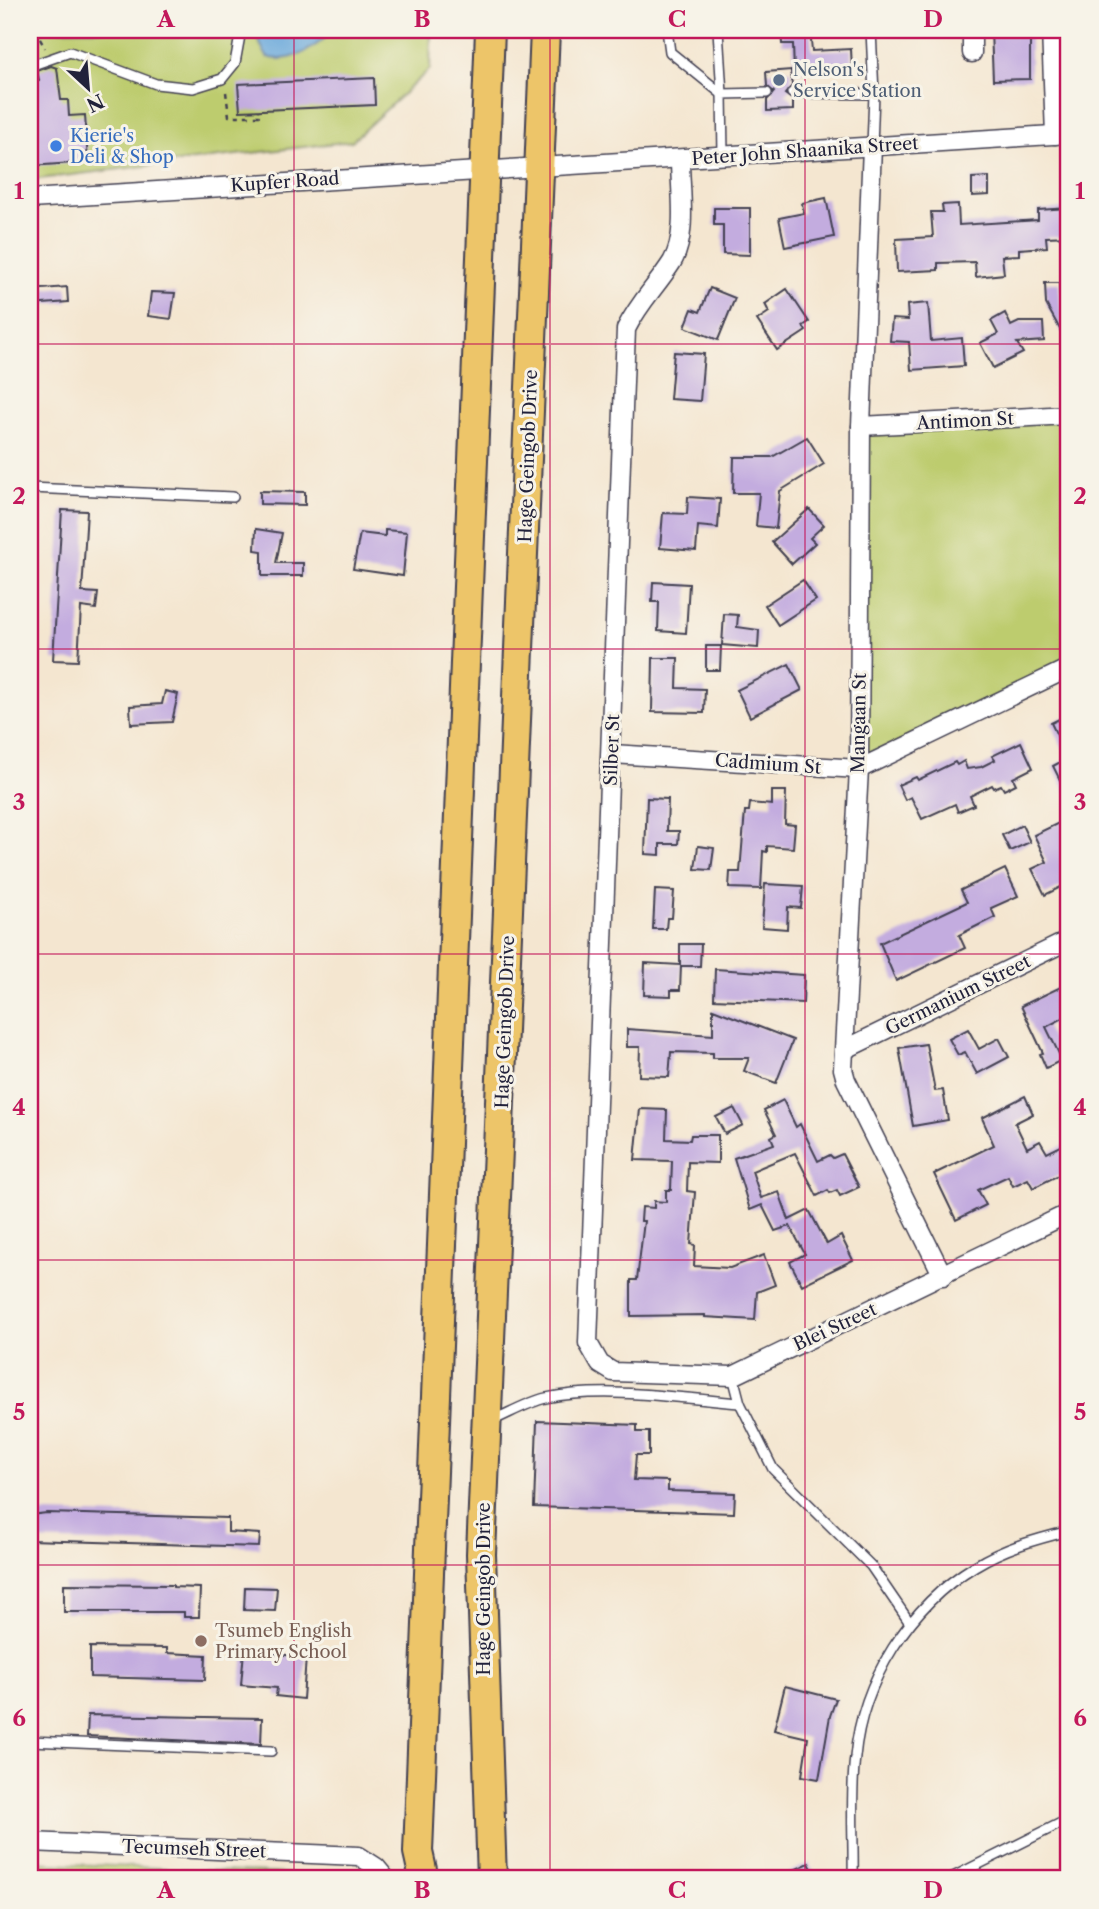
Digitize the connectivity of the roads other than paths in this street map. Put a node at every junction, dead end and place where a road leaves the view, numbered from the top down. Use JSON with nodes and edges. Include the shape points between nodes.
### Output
{"nodes":[{"id":1,"x":240,"y":30,"type":"edge"},
{"id":2,"x":490,"y":30,"type":"edge"},
{"id":3,"x":545,"y":30,"type":"edge"},
{"id":4,"x":667,"y":30,"type":"edge"},
{"id":5,"x":718,"y":30,"type":"edge"},
{"id":6,"x":871,"y":30,"type":"edge"},
{"id":7,"x":972,"y":30,"type":"edge"},
{"id":8,"x":1051,"y":30,"type":"edge"},
{"id":9,"x":972,"y":53,"type":"dead end"},
{"id":10,"x":30,"y":66,"type":"edge"},
{"id":11,"x":767,"y":93,"type":"dead end"},
{"id":12,"x":792,"y":93,"type":"dead end"},
{"id":13,"x":722,"y":94,"type":"junction"},
{"id":14,"x":874,"y":94,"type":"junction"},
{"id":15,"x":1062,"y":134,"type":"edge"},
{"id":16,"x":872,"y":146,"type":"junction"},
{"id":17,"x":723,"y":155,"type":"junction"},
{"id":18,"x":680,"y":160,"type":"junction"},
{"id":19,"x":540,"y":165,"type":"junction"},
{"id":20,"x":485,"y":169,"type":"junction"},
{"id":21,"x":30,"y":199,"type":"edge"},
{"id":22,"x":1069,"y":415,"type":"edge"},
{"id":23,"x":861,"y":426,"type":"junction"},
{"id":24,"x":30,"y":488,"type":"edge"},
{"id":25,"x":233,"y":497,"type":"dead end"},
{"id":26,"x":1069,"y":668,"type":"edge"},
{"id":27,"x":612,"y":754,"type":"junction"},
{"id":28,"x":859,"y":769,"type":"junction"},
{"id":29,"x":1069,"y":940,"type":"edge"},
{"id":30,"x":846,"y":1049,"type":"junction"},
{"id":31,"x":1069,"y":1213,"type":"edge"},
{"id":32,"x":943,"y":1276,"type":"junction"},
{"id":33,"x":592,"y":1354,"type":"joint"},
{"id":34,"x":733,"y":1376,"type":"junction"},
{"id":35,"x":740,"y":1403,"type":"junction"},
{"id":36,"x":487,"y":1423,"type":"junction"},
{"id":37,"x":1069,"y":1531,"type":"edge"},
{"id":38,"x":910,"y":1623,"type":"junction"},
{"id":39,"x":30,"y":1741,"type":"edge"},
{"id":40,"x":271,"y":1751,"type":"dead end"},
{"id":41,"x":1069,"y":1819,"type":"edge"},
{"id":42,"x":30,"y":1842,"type":"edge"},
{"id":43,"x":386,"y":1879,"type":"edge"},
{"id":44,"x":424,"y":1879,"type":"edge"},
{"id":45,"x":492,"y":1879,"type":"edge"},
{"id":46,"x":853,"y":1879,"type":"edge"},
{"id":47,"x":949,"y":1879,"type":"edge"}],
"edges":[{"from":1,"to":10,"type":"lane","via":[[235,64],[222,79],[193,88],[156,84],[74,52]]},
{"from":2,"to":20,"type":"highway"},
{"from":3,"to":19,"type":"highway","name":"Hage Geingob Drive"},
{"from":4,"to":13,"type":"lane","via":[[670,52]]},
{"from":5,"to":13,"type":"lane"},
{"from":6,"to":14,"type":"lane"},
{"from":7,"to":9,"type":"street"},
{"from":8,"to":15,"type":"street"},
{"from":11,"to":13,"type":"lane"},
{"from":12,"to":14,"type":"lane"},
{"from":13,"to":17,"type":"lane"},
{"from":14,"to":16,"type":"lane"},
{"from":15,"to":16,"type":"street","name":"Peter John Shaanika Street"},
{"from":16,"to":17,"type":"street","name":"Peter John Shaanika Street"},
{"from":16,"to":23,"type":"street","name":"Mangaan St"},
{"from":17,"to":18,"type":"street","name":"Peter John Shaanika Street"},
{"from":18,"to":19,"type":"street","name":"Peter John Shaanika Street"},
{"from":18,"to":27,"type":"street","name":"Silber St","via":[[680,235],[674,260],[639,303],[626,329]]},
{"from":19,"to":20,"type":"street","name":"Kupfer Road"},
{"from":19,"to":36,"type":"highway","name":"Hage Geingob Drive"},
{"from":20,"to":21,"type":"street","name":"Kupfer Road"},
{"from":20,"to":44,"type":"highway","via":[[418,1852]]},
{"from":22,"to":23,"type":"street","name":"Antimon St"},
{"from":23,"to":28,"type":"street","name":"Mangaan St"},
{"from":24,"to":25,"type":"lane"},
{"from":26,"to":28,"type":"street","name":"Cadmium St"},
{"from":27,"to":28,"type":"street","name":"Cadmium St"},
{"from":27,"to":33,"type":"street","name":"Silber St","via":[[586,1332]]},
{"from":28,"to":30,"type":"street","name":"Mangaan St"},
{"from":29,"to":30,"type":"street","name":"Germanium Street"},
{"from":30,"to":32,"type":"street","name":"Mangaan St","via":[[846,1080]]},
{"from":31,"to":32,"type":"street","name":"Blei Street"},
{"from":32,"to":34,"type":"street","name":"Blei Street"},
{"from":33,"to":34,"type":"street","name":"Blei Street","via":[[613,1372]]},
{"from":34,"to":35,"type":"lane"},
{"from":35,"to":36,"type":"lane","via":[[579,1395],[544,1398]]},
{"from":35,"to":38,"type":"lane","via":[[773,1469],[871,1566]]},
{"from":36,"to":45,"type":"highway","name":"Hage Geingob Drive","via":[[481,1553]]},
{"from":37,"to":38,"type":"lane","via":[[974,1566]]},
{"from":38,"to":46,"type":"lane","via":[[884,1662],[863,1711],[855,1757]]},
{"from":39,"to":40,"type":"lane"},
{"from":41,"to":47,"type":"lane"},
{"from":42,"to":43,"type":"street","name":"Tecumseh Street","via":[[359,1856]]}]}
